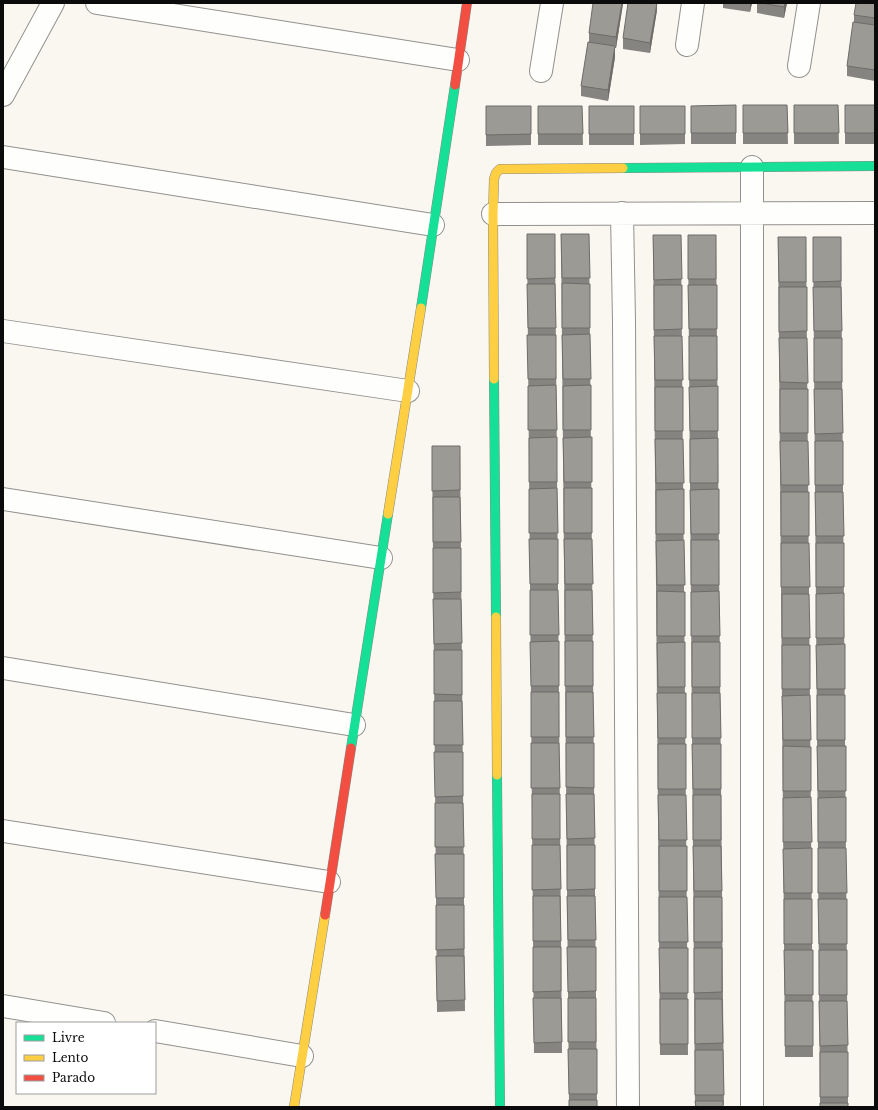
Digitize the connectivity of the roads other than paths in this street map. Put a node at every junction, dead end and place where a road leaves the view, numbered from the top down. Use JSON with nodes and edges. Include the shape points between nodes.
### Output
{"nodes":[{"id":1,"x":53,"y":3,"type":"edge"},
{"id":2,"x":97,"y":3,"type":"edge"},
{"id":3,"x":467,"y":3,"type":"edge"},
{"id":4,"x":552,"y":3,"type":"edge"},
{"id":5,"x":693,"y":3,"type":"edge"},
{"id":6,"x":809,"y":3,"type":"edge"},
{"id":7,"x":687,"y":45,"type":"dead end"},
{"id":8,"x":458,"y":60,"type":"junction"},
{"id":9,"x":799,"y":66,"type":"dead end"},
{"id":10,"x":541,"y":71,"type":"dead end"},
{"id":11,"x":3,"y":95,"type":"edge"},
{"id":12,"x":3,"y":157,"type":"edge"},
{"id":13,"x":875,"y":166,"type":"edge"},
{"id":14,"x":752,"y":167,"type":"junction"},
{"id":15,"x":752,"y":213,"type":"junction"},
{"id":16,"x":875,"y":213,"type":"edge"},
{"id":17,"x":493,"y":214,"type":"junction"},
{"id":18,"x":622,"y":214,"type":"junction"},
{"id":19,"x":433,"y":225,"type":"junction"},
{"id":20,"x":3,"y":331,"type":"edge"},
{"id":21,"x":408,"y":391,"type":"junction"},
{"id":22,"x":3,"y":499,"type":"edge"},
{"id":23,"x":381,"y":558,"type":"junction"},
{"id":24,"x":3,"y":668,"type":"edge"},
{"id":25,"x":354,"y":725,"type":"junction"},
{"id":26,"x":3,"y":831,"type":"edge"},
{"id":27,"x":329,"y":882,"type":"junction"},
{"id":28,"x":3,"y":1006,"type":"edge"},
{"id":29,"x":98,"y":1022,"type":"edge"},
{"id":30,"x":156,"y":1032,"type":"edge"},
{"id":31,"x":302,"y":1056,"type":"junction"},
{"id":32,"x":294,"y":1107,"type":"edge"},
{"id":33,"x":500,"y":1107,"type":"edge"},
{"id":34,"x":628,"y":1107,"type":"edge"},
{"id":35,"x":752,"y":1107,"type":"edge"}],
"edges":[{"from":1,"to":11,"type":"street"},
{"from":2,"to":8,"type":"street"},
{"from":3,"to":8,"type":"street"},
{"from":4,"to":10,"type":"street"},
{"from":5,"to":7,"type":"street"},
{"from":6,"to":9,"type":"street"},
{"from":8,"to":19,"type":"street"},
{"from":12,"to":19,"type":"street"},
{"from":13,"to":14,"type":"street"},
{"from":14,"to":15,"type":"street"},
{"from":14,"to":17,"type":"street","via":[[500,169],[494,179]]},
{"from":15,"to":16,"type":"street"},
{"from":15,"to":18,"type":"street"},
{"from":15,"to":35,"type":"street"},
{"from":17,"to":18,"type":"street"},
{"from":17,"to":33,"type":"street"},
{"from":18,"to":34,"type":"street"},
{"from":19,"to":21,"type":"street"},
{"from":20,"to":21,"type":"street"},
{"from":21,"to":23,"type":"street"},
{"from":22,"to":23,"type":"street"},
{"from":23,"to":25,"type":"street"},
{"from":24,"to":25,"type":"street"},
{"from":25,"to":27,"type":"street"},
{"from":26,"to":27,"type":"street"},
{"from":27,"to":31,"type":"street"},
{"from":28,"to":29,"type":"street"},
{"from":30,"to":31,"type":"street"},
{"from":31,"to":32,"type":"street"}]}
